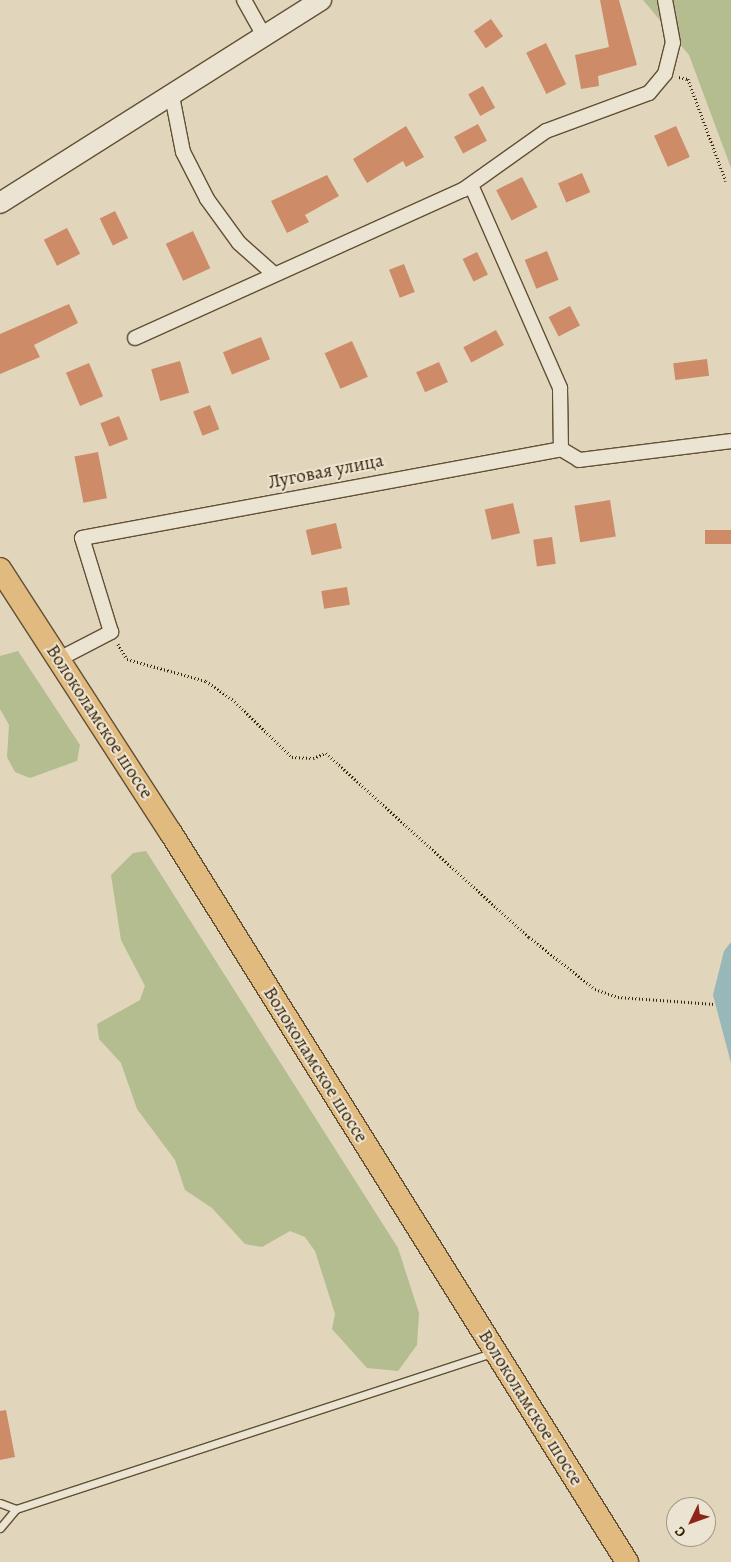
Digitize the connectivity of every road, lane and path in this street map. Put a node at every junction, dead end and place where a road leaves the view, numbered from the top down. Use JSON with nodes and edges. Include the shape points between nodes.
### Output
{"nodes":[{"id":1,"x":244,"y":0,"type":"edge"},
{"id":2,"x":321,"y":0,"type":"edge"},
{"id":3,"x":665,"y":0,"type":"edge"},
{"id":4,"x":264,"y":36,"type":"junction"},
{"id":5,"x":665,"y":74,"type":"junction"},
{"id":6,"x":172,"y":96,"type":"junction"},
{"id":7,"x":726,"y":181,"type":"dead end"},
{"id":8,"x":471,"y":185,"type":"junction"},
{"id":9,"x":0,"y":203,"type":"edge"},
{"id":10,"x":274,"y":274,"type":"junction"},
{"id":11,"x":136,"y":338,"type":"dead end"},
{"id":12,"x":731,"y":441,"type":"edge"},
{"id":13,"x":560,"y":449,"type":"junction"},
{"id":14,"x":0,"y":570,"type":"edge"},
{"id":15,"x":111,"y":632,"type":"junction"},
{"id":16,"x":59,"y":659,"type":"junction"},
{"id":17,"x":715,"y":1004,"type":"dead end"},
{"id":18,"x":495,"y":1352,"type":"junction"},
{"id":19,"x":0,"y":1504,"type":"edge"},
{"id":20,"x":16,"y":1509,"type":"junction"},
{"id":21,"x":0,"y":1528,"type":"edge"},
{"id":22,"x":627,"y":1562,"type":"edge"}],
"edges":[{"from":1,"to":4,"type":"street"},
{"from":2,"to":4,"type":"main road"},
{"from":3,"to":5,"type":"street","via":[[673,42]]},
{"from":4,"to":6,"type":"main road"},
{"from":5,"to":7,"type":"path","via":[[688,79]]},
{"from":5,"to":8,"type":"street","via":[[649,93],[546,131]]},
{"from":6,"to":9,"type":"main road"},
{"from":6,"to":10,"type":"street","via":[[182,152],[207,199],[239,243]]},
{"from":8,"to":10,"type":"street"},
{"from":8,"to":13,"type":"street","via":[[560,388]]},
{"from":10,"to":11,"type":"street"},
{"from":12,"to":13,"type":"street","via":[[579,460]]},
{"from":13,"to":15,"type":"street","name":"Луговая улица","via":[[82,538]]},
{"from":14,"to":16,"type":"main road","name":"Волоколамское шоссе"},
{"from":15,"to":16,"type":"street"},
{"from":15,"to":17,"type":"path","via":[[126,659],[185,672],[232,699],[292,757],[313,758],[326,753],[530,937],[595,989],[618,997]]},
{"from":16,"to":18,"type":"main road","name":"Волоколамское шоссе"},
{"from":18,"to":20,"type":"lane"},
{"from":18,"to":22,"type":"main road","name":"Волоколамское шоссе"},
{"from":19,"to":20,"type":"lane"},
{"from":20,"to":21,"type":"lane"}]}
